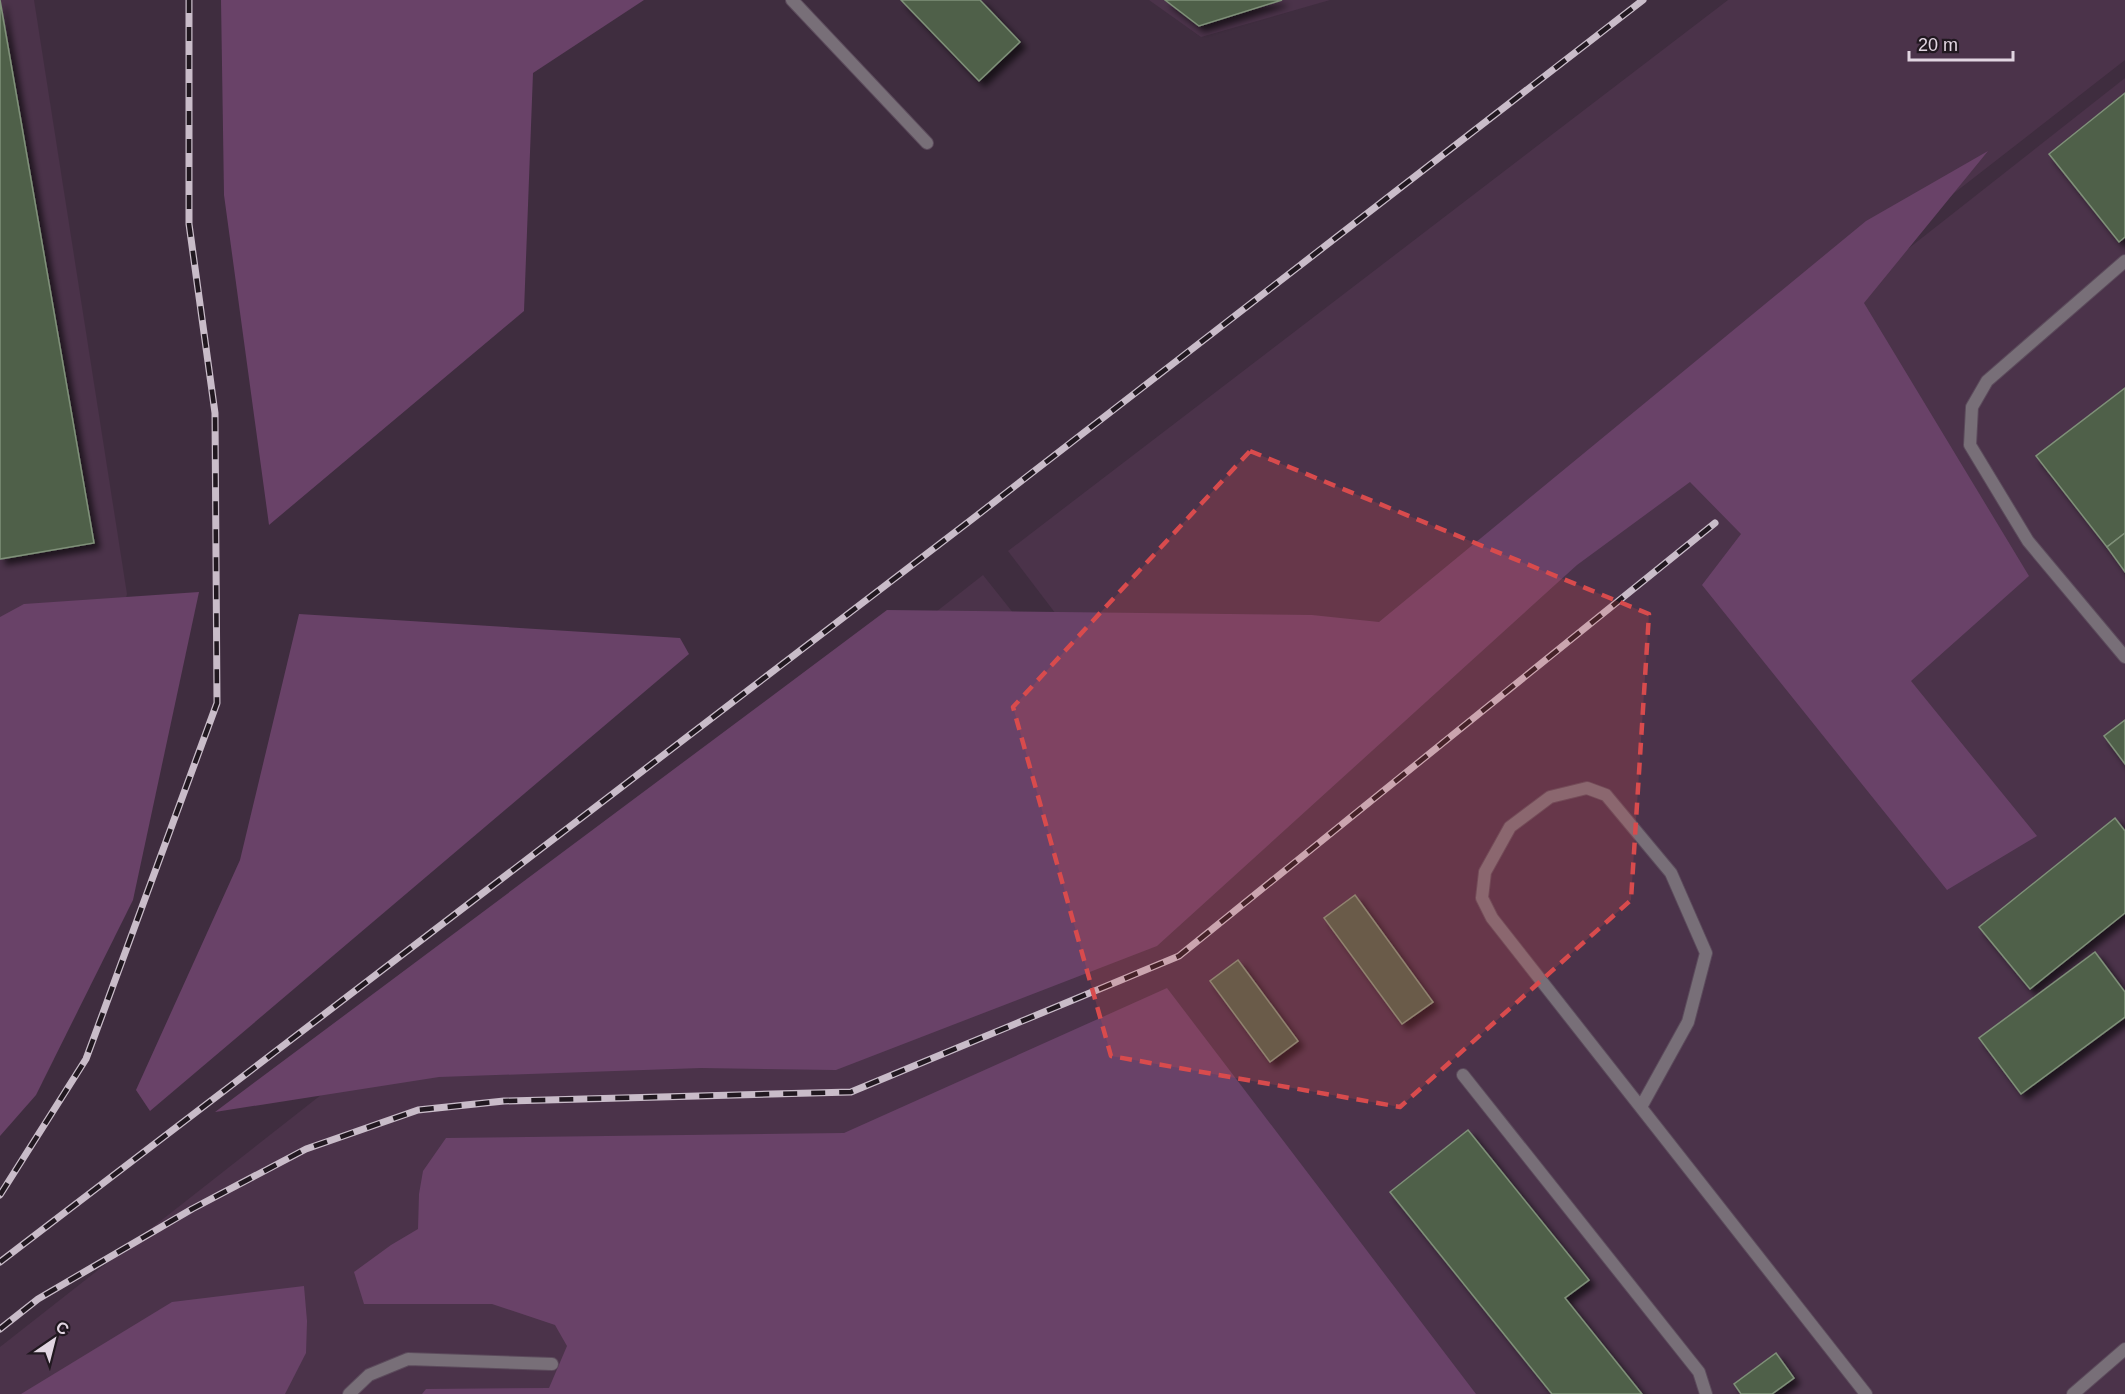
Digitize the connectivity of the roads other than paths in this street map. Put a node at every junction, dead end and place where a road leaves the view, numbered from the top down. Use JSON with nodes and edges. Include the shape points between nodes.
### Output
{"nodes":[{"id":1,"x":792,"y":0,"type":"edge"},
{"id":2,"x":927,"y":143,"type":"dead end"},
{"id":3,"x":2125,"y":261,"type":"edge"},
{"id":4,"x":2125,"y":657,"type":"edge"},
{"id":5,"x":1463,"y":1075,"type":"dead end"},
{"id":6,"x":1641,"y":1107,"type":"junction"},
{"id":7,"x":2125,"y":1349,"type":"edge"},
{"id":8,"x":552,"y":1364,"type":"dead end"},
{"id":9,"x":349,"y":1394,"type":"edge"},
{"id":10,"x":1706,"y":1394,"type":"edge"},
{"id":11,"x":1866,"y":1394,"type":"edge"},
{"id":12,"x":2073,"y":1394,"type":"edge"}],
"edges":[{"from":1,"to":2,"type":"lane"},
{"from":3,"to":4,"type":"lane","via":[[1987,381],[1972,407],[1970,445],[2028,541]]},
{"from":5,"to":10,"type":"lane","via":[[1699,1372]]},
{"from":6,"to":6,"type":"lane","via":[[1492,918],[1482,897],[1485,872],[1510,827],[1550,797],[1587,788],[1606,795],[1671,873],[1706,953],[1689,1022]]},
{"from":6,"to":11,"type":"lane"},
{"from":7,"to":12,"type":"lane"},
{"from":8,"to":9,"type":"lane","via":[[408,1359],[369,1375]]}]}
